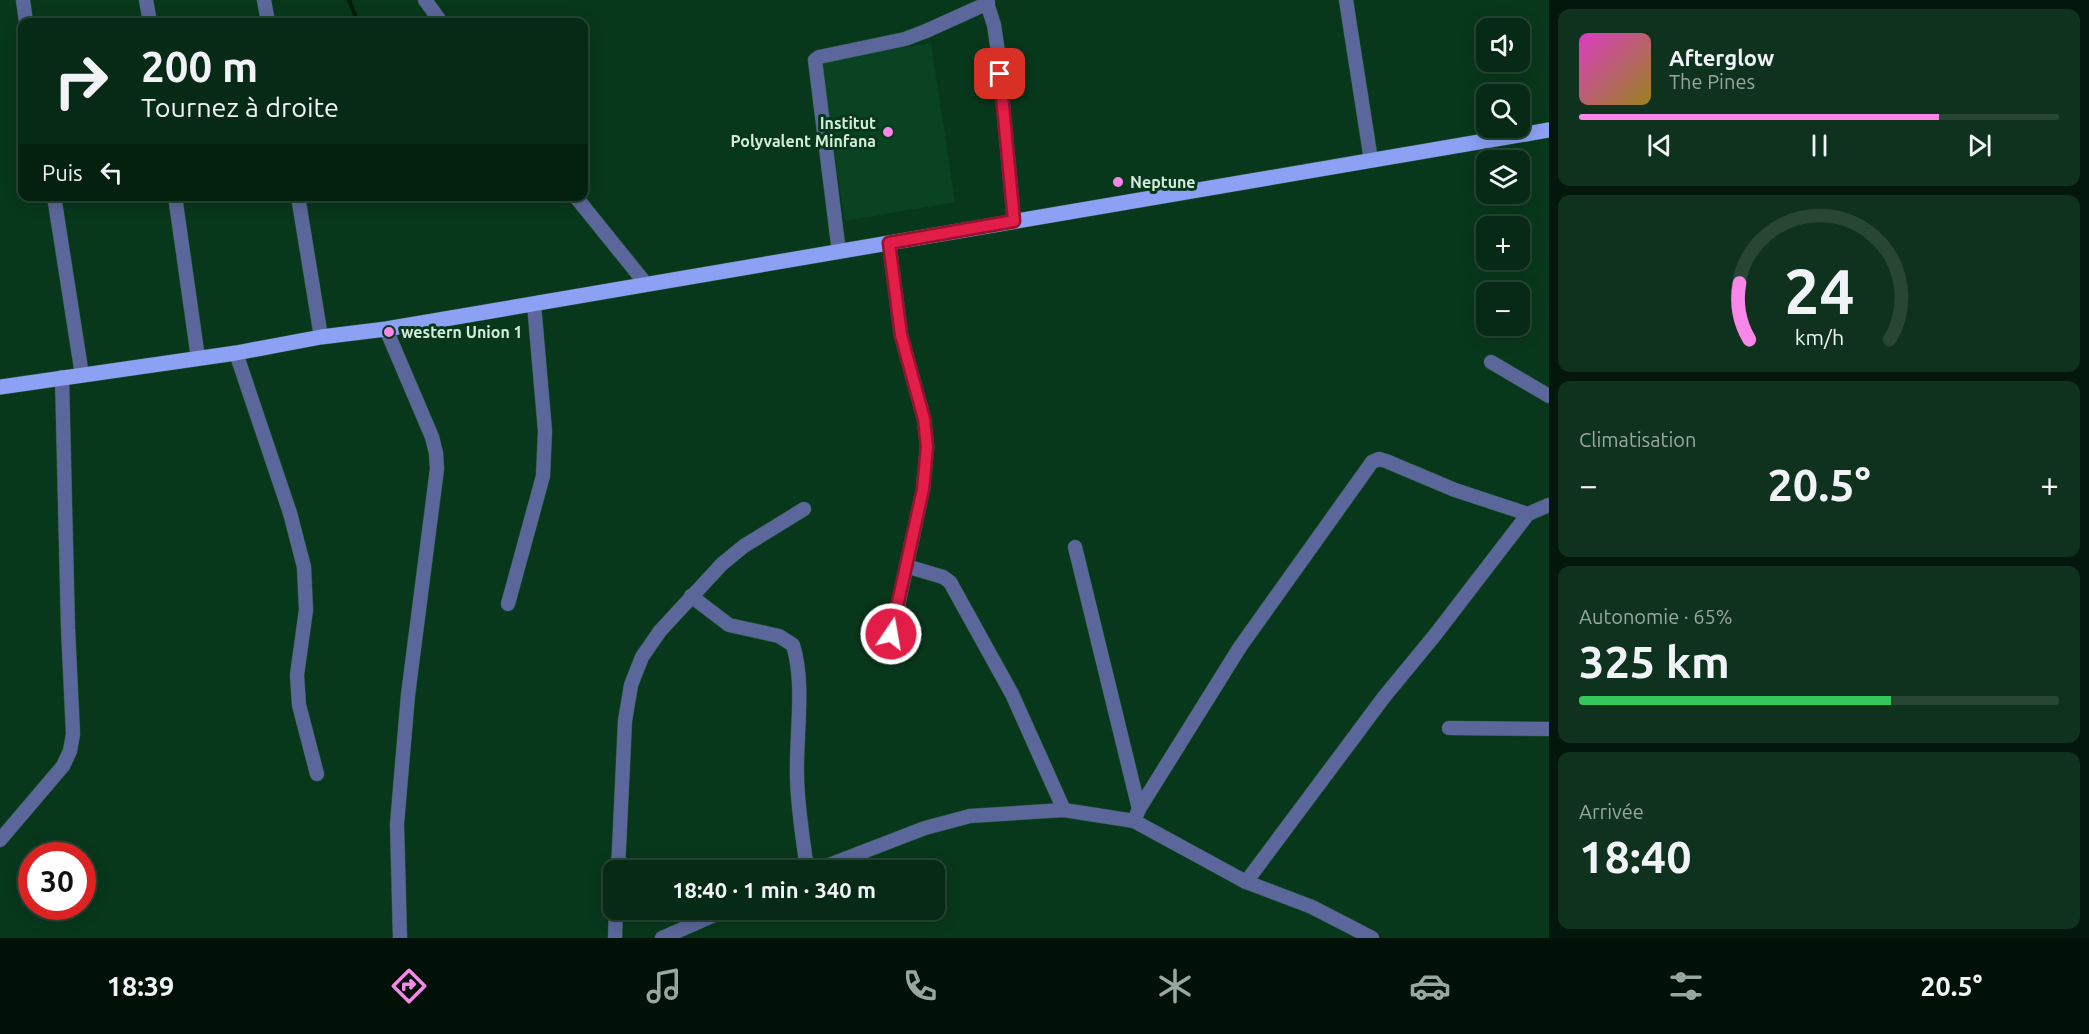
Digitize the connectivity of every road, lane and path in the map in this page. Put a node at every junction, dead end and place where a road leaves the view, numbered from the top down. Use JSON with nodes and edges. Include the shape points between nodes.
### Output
{"nodes":[{"id":1,"x":23,"y":0,"type":"edge"},
{"id":2,"x":146,"y":0,"type":"edge"},
{"id":3,"x":264,"y":0,"type":"edge"},
{"id":4,"x":1346,"y":0,"type":"edge"},
{"id":5,"x":987,"y":2,"type":"edge"},
{"id":6,"x":432,"y":3,"type":"edge"},
{"id":7,"x":25,"y":18,"type":"edge"},
{"id":8,"x":149,"y":18,"type":"edge"},
{"id":9,"x":267,"y":18,"type":"edge"},
{"id":10,"x":439,"y":18,"type":"edge"},
{"id":11,"x":1549,"y":130,"type":"edge"},
{"id":12,"x":1371,"y":160,"type":"junction"},
{"id":13,"x":55,"y":201,"type":"edge"},
{"id":14,"x":176,"y":201,"type":"edge"},
{"id":15,"x":299,"y":201,"type":"edge"},
{"id":16,"x":579,"y":201,"type":"edge"},
{"id":17,"x":1014,"y":221,"type":"junction"},
{"id":18,"x":889,"y":243,"type":"junction"},
{"id":19,"x":839,"y":252,"type":"junction"},
{"id":20,"x":646,"y":284,"type":"junction"},
{"id":21,"x":534,"y":304,"type":"junction"},
{"id":22,"x":386,"y":329,"type":"junction"},
{"id":23,"x":321,"y":338,"type":"junction"},
{"id":24,"x":236,"y":353,"type":"junction"},
{"id":25,"x":198,"y":358,"type":"junction"},
{"id":26,"x":1491,"y":362,"type":"dead end"},
{"id":27,"x":82,"y":375,"type":"junction"},
{"id":28,"x":62,"y":377,"type":"junction"},
{"id":29,"x":0,"y":387,"type":"edge"},
{"id":30,"x":1549,"y":396,"type":"edge"},
{"id":31,"x":1549,"y":505,"type":"edge"},
{"id":32,"x":804,"y":509,"type":"dead end"},
{"id":33,"x":1528,"y":514,"type":"junction"},
{"id":34,"x":1075,"y":547,"type":"dead end"},
{"id":35,"x":906,"y":566,"type":"junction"},
{"id":36,"x":691,"y":596,"type":"junction"},
{"id":37,"x":508,"y":604,"type":"dead end"},
{"id":38,"x":891,"y":634,"type":"dead end"},
{"id":39,"x":1449,"y":728,"type":"dead end"},
{"id":40,"x":1549,"y":729,"type":"edge"},
{"id":41,"x":318,"y":774,"type":"dead end"},
{"id":42,"x":1064,"y":810,"type":"junction"},
{"id":43,"x":1136,"y":815,"type":"junction"},
{"id":44,"x":0,"y":840,"type":"edge"},
{"id":45,"x":618,"y":860,"type":"edge"},
{"id":46,"x":806,"y":860,"type":"edge"},
{"id":47,"x":842,"y":860,"type":"edge"},
{"id":48,"x":1246,"y":882,"type":"junction"},
{"id":49,"x":616,"y":920,"type":"edge"},
{"id":50,"x":709,"y":920,"type":"edge"},
{"id":51,"x":689,"y":932,"type":"edge"},
{"id":52,"x":400,"y":938,"type":"edge"},
{"id":53,"x":615,"y":938,"type":"edge"},
{"id":54,"x":662,"y":938,"type":"edge"},
{"id":55,"x":1371,"y":938,"type":"edge"}],
"edges":[{"from":1,"to":7,"type":"street"},
{"from":2,"to":8,"type":"street"},
{"from":3,"to":9,"type":"street"},
{"from":4,"to":12,"type":"street"},
{"from":5,"to":17,"type":"street","via":[[998,52]]},
{"from":5,"to":19,"type":"street","via":[[904,39],[815,60]]},
{"from":6,"to":10,"type":"street"},
{"from":11,"to":12,"type":"main road"},
{"from":12,"to":17,"type":"main road"},
{"from":13,"to":27,"type":"street"},
{"from":14,"to":25,"type":"street"},
{"from":15,"to":23,"type":"street"},
{"from":16,"to":20,"type":"street"},
{"from":17,"to":18,"type":"main road"},
{"from":18,"to":19,"type":"main road"},
{"from":18,"to":35,"type":"street","via":[[901,335],[927,434],[923,489]]},
{"from":19,"to":20,"type":"main road"},
{"from":20,"to":21,"type":"main road"},
{"from":21,"to":22,"type":"main road"},
{"from":21,"to":37,"type":"street","via":[[545,431],[543,476]]},
{"from":22,"to":23,"type":"main road"},
{"from":22,"to":52,"type":"street","via":[[436,453],[397,824]]},
{"from":23,"to":24,"type":"main road"},
{"from":24,"to":25,"type":"main road"},
{"from":24,"to":41,"type":"street","via":[[290,513],[304,567],[306,610],[298,690]]},
{"from":25,"to":27,"type":"main road"},
{"from":26,"to":30,"type":"street"},
{"from":27,"to":28,"type":"main road"},
{"from":28,"to":29,"type":"main road"},
{"from":28,"to":44,"type":"street","via":[[73,735],[63,766]]},
{"from":31,"to":33,"type":"street"},
{"from":32,"to":36,"type":"street","via":[[744,546]]},
{"from":33,"to":43,"type":"street","via":[[1455,490],[1386,461],[1372,462],[1240,647]]},
{"from":33,"to":48,"type":"street"},
{"from":34,"to":43,"type":"street"},
{"from":35,"to":38,"type":"street"},
{"from":35,"to":42,"type":"street","via":[[950,582],[1012,694]]},
{"from":36,"to":45,"type":"street","via":[[642,657],[631,685],[625,721]]},
{"from":36,"to":46,"type":"street","via":[[729,625],[779,636],[793,645],[799,703],[797,775]]},
{"from":39,"to":40,"type":"street"},
{"from":42,"to":43,"type":"street"},
{"from":42,"to":47,"type":"street","via":[[970,816],[925,828]]},
{"from":43,"to":48,"type":"street"},
{"from":48,"to":55,"type":"street","via":[[1312,907]]},
{"from":49,"to":53,"type":"street"},
{"from":50,"to":51,"type":"street"},
{"from":51,"to":54,"type":"street"}]}
